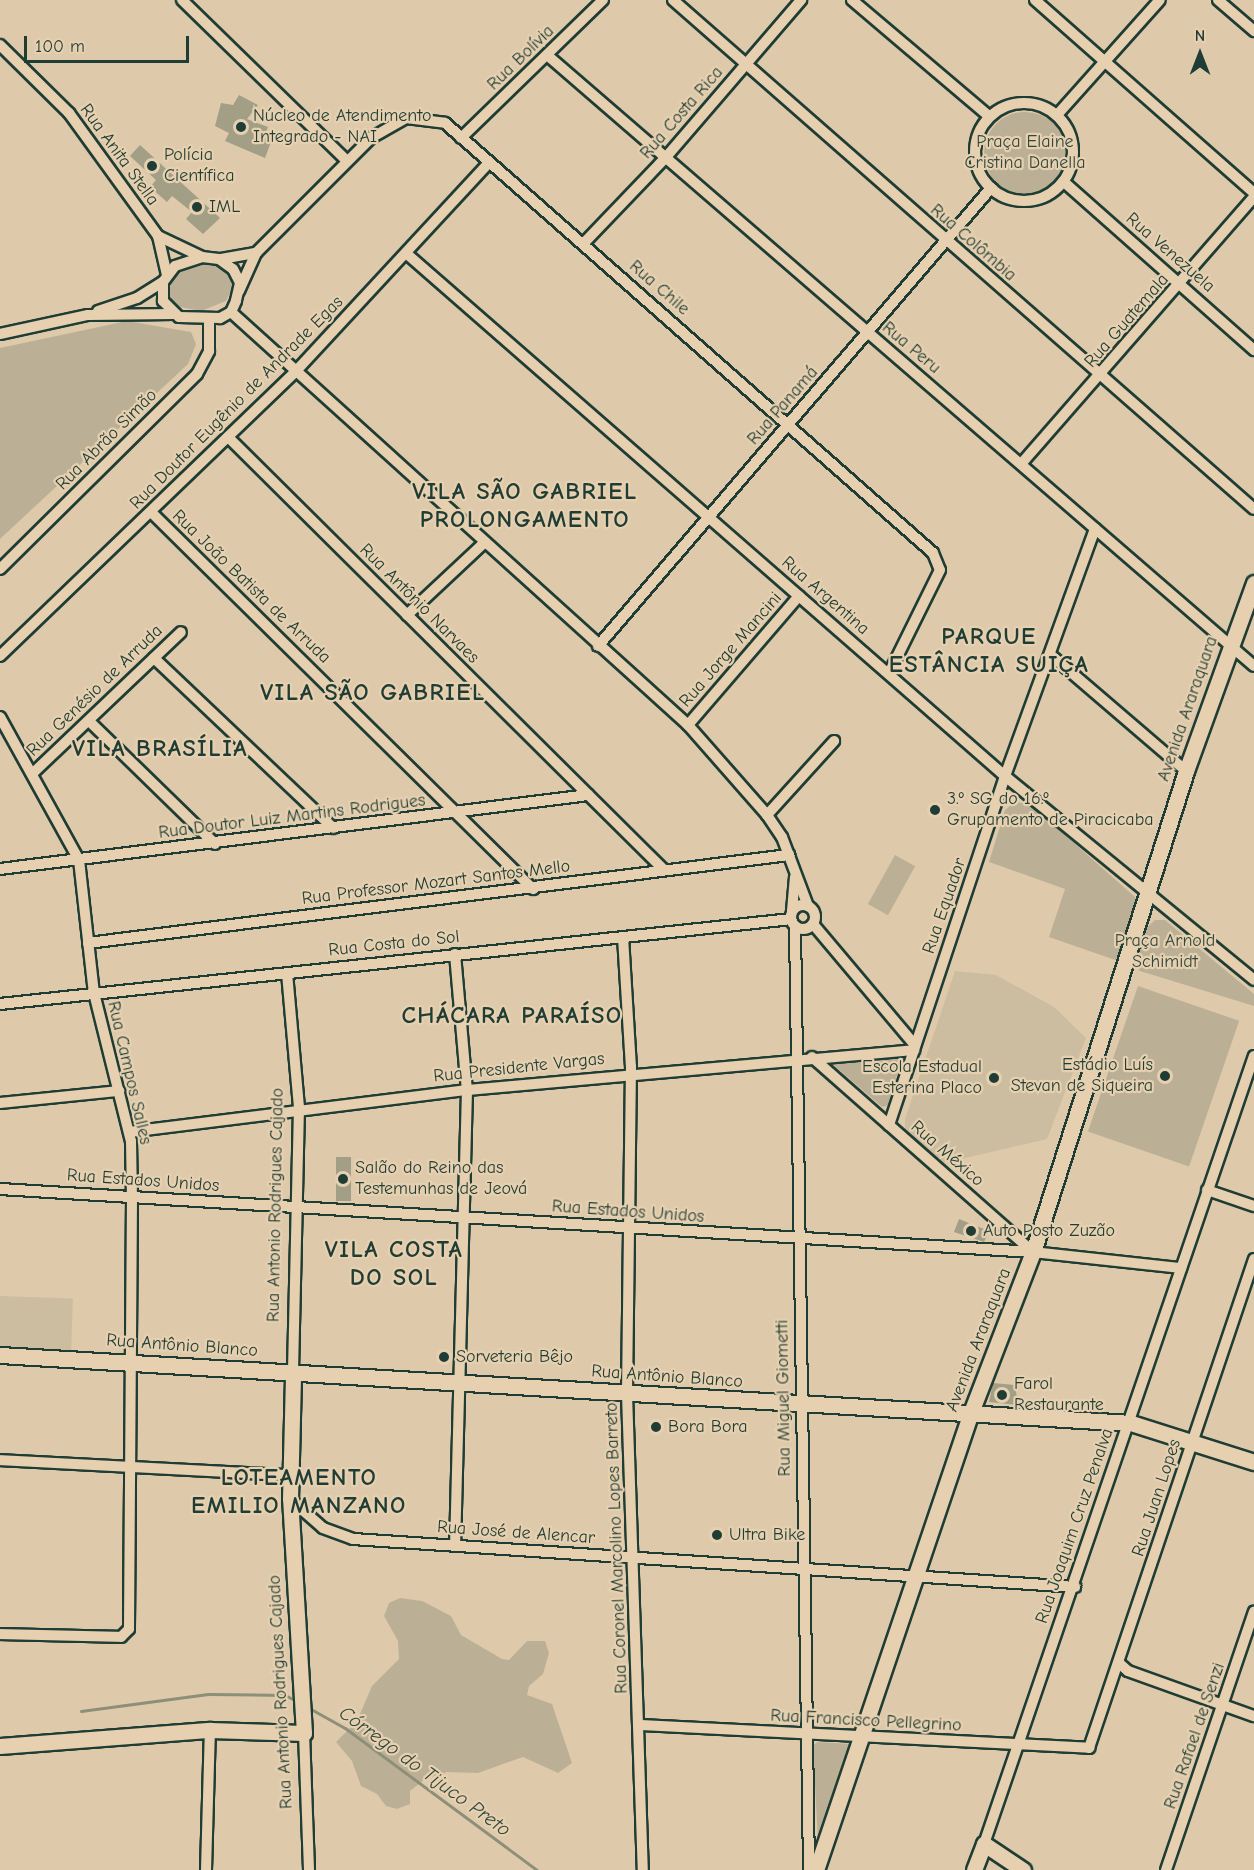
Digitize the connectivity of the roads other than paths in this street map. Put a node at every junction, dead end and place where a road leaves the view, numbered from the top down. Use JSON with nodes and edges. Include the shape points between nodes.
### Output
{"nodes":[{"id":1,"x":182,"y":0,"type":"edge"},
{"id":2,"x":603,"y":0,"type":"edge"},
{"id":3,"x":673,"y":0,"type":"edge"},
{"id":4,"x":801,"y":0,"type":"edge"},
{"id":5,"x":852,"y":0,"type":"edge"},
{"id":6,"x":1035,"y":0,"type":"edge"},
{"id":7,"x":1160,"y":0,"type":"edge"},
{"id":8,"x":1218,"y":0,"type":"edge"},
{"id":9,"x":1254,"y":31,"type":"edge"},
{"id":10,"x":0,"y":45,"type":"edge"},
{"id":11,"x":548,"y":55,"type":"junction"},
{"id":12,"x":1106,"y":61,"type":"junction"},
{"id":13,"x":746,"y":64,"type":"junction"},
{"id":14,"x":1057,"y":115,"type":"junction"},
{"id":15,"x":989,"y":116,"type":"junction"},
{"id":16,"x":460,"y":138,"type":"junction"},
{"id":17,"x":667,"y":156,"type":"junction"},
{"id":18,"x":346,"y":160,"type":"junction"},
{"id":19,"x":488,"y":164,"type":"junction"},
{"id":20,"x":1064,"y":182,"type":"junction"},
{"id":21,"x":992,"y":188,"type":"junction"},
{"id":22,"x":1254,"y":193,"type":"edge"},
{"id":23,"x":1254,"y":197,"type":"edge"},
{"id":24,"x":158,"y":237,"type":"junction"},
{"id":25,"x":947,"y":243,"type":"junction"},
{"id":26,"x":583,"y":244,"type":"junction"},
{"id":27,"x":256,"y":253,"type":"junction"},
{"id":28,"x":407,"y":254,"type":"junction"},
{"id":29,"x":202,"y":257,"type":"junction"},
{"id":30,"x":219,"y":259,"type":"junction"},
{"id":31,"x":165,"y":278,"type":"junction"},
{"id":32,"x":1180,"y":284,"type":"junction"},
{"id":33,"x":239,"y":291,"type":"junction"},
{"id":34,"x":231,"y":312,"type":"junction"},
{"id":35,"x":175,"y":314,"type":"junction"},
{"id":36,"x":88,"y":315,"type":"junction"},
{"id":37,"x":209,"y":321,"type":"junction"},
{"id":38,"x":0,"y":334,"type":"edge"},
{"id":39,"x":869,"y":334,"type":"junction"},
{"id":40,"x":1254,"y":350,"type":"edge"},
{"id":41,"x":297,"y":370,"type":"junction"},
{"id":42,"x":1101,"y":376,"type":"junction"},
{"id":43,"x":790,"y":423,"type":"junction"},
{"id":44,"x":228,"y":437,"type":"junction"},
{"id":45,"x":1021,"y":464,"type":"junction"},
{"id":46,"x":1254,"y":509,"type":"edge"},
{"id":47,"x":152,"y":512,"type":"junction"},
{"id":48,"x":709,"y":518,"type":"junction"},
{"id":49,"x":1095,"y":529,"type":"junction"},
{"id":50,"x":484,"y":542,"type":"junction"},
{"id":51,"x":0,"y":569,"type":"edge"},
{"id":52,"x":1254,"y":583,"type":"edge"},
{"id":53,"x":799,"y":596,"type":"junction"},
{"id":54,"x":407,"y":615,"type":"junction"},
{"id":55,"x":180,"y":632,"type":"dead end"},
{"id":56,"x":598,"y":646,"type":"junction"},
{"id":57,"x":1230,"y":646,"type":"junction"},
{"id":58,"x":0,"y":656,"type":"edge"},
{"id":59,"x":1052,"y":656,"type":"junction"},
{"id":60,"x":154,"y":658,"type":"junction"},
{"id":61,"x":1254,"y":666,"type":"edge"},
{"id":62,"x":889,"y":673,"type":"junction"},
{"id":63,"x":0,"y":717,"type":"edge"},
{"id":64,"x":89,"y":721,"type":"junction"},
{"id":65,"x":688,"y":725,"type":"junction"},
{"id":66,"x":834,"y":741,"type":"dead end"},
{"id":67,"x":1186,"y":771,"type":"junction"},
{"id":68,"x":33,"y":773,"type":"junction"},
{"id":69,"x":1005,"y":776,"type":"junction"},
{"id":70,"x":588,"y":795,"type":"junction"},
{"id":71,"x":458,"y":813,"type":"junction"},
{"id":72,"x":767,"y":814,"type":"junction"},
{"id":73,"x":333,"y":828,"type":"junction"},
{"id":74,"x":215,"y":844,"type":"junction"},
{"id":75,"x":789,"y":855,"type":"junction"},
{"id":76,"x":79,"y":860,"type":"junction"},
{"id":77,"x":0,"y":869,"type":"edge"},
{"id":78,"x":664,"y":870,"type":"junction"},
{"id":79,"x":795,"y":874,"type":"junction"},
{"id":80,"x":533,"y":889,"type":"junction"},
{"id":81,"x":1149,"y":897,"type":"junction"},
{"id":82,"x":808,"y":906,"type":"junction"},
{"id":83,"x":792,"y":919,"type":"junction"},
{"id":84,"x":813,"y":924,"type":"junction"},
{"id":85,"x":623,"y":937,"type":"junction"},
{"id":86,"x":88,"y":943,"type":"junction"},
{"id":87,"x":455,"y":954,"type":"junction"},
{"id":88,"x":287,"y":972,"type":"junction"},
{"id":89,"x":1254,"y":980,"type":"edge"},
{"id":90,"x":94,"y":993,"type":"junction"},
{"id":91,"x":0,"y":1004,"type":"edge"},
{"id":92,"x":915,"y":1047,"type":"junction"},
{"id":93,"x":1254,"y":1056,"type":"edge"},
{"id":94,"x":812,"y":1057,"type":"junction"},
{"id":95,"x":795,"y":1058,"type":"junction"},
{"id":96,"x":627,"y":1074,"type":"junction"},
{"id":97,"x":467,"y":1090,"type":"junction"},
{"id":98,"x":119,"y":1091,"type":"junction"},
{"id":99,"x":0,"y":1103,"type":"edge"},
{"id":100,"x":299,"y":1107,"type":"junction"},
{"id":101,"x":889,"y":1125,"type":"junction"},
{"id":102,"x":129,"y":1132,"type":"junction"},
{"id":103,"x":0,"y":1189,"type":"edge"},
{"id":104,"x":1207,"y":1190,"type":"junction"},
{"id":105,"x":132,"y":1197,"type":"junction"},
{"id":106,"x":1254,"y":1206,"type":"edge"},
{"id":107,"x":296,"y":1208,"type":"junction"},
{"id":108,"x":465,"y":1219,"type":"junction"},
{"id":109,"x":629,"y":1228,"type":"junction"},
{"id":110,"x":800,"y":1240,"type":"junction"},
{"id":111,"x":1033,"y":1252,"type":"junction"},
{"id":112,"x":1254,"y":1258,"type":"edge"},
{"id":113,"x":1181,"y":1268,"type":"junction"},
{"id":114,"x":0,"y":1355,"type":"edge"},
{"id":115,"x":130,"y":1362,"type":"junction"},
{"id":116,"x":293,"y":1373,"type":"junction"},
{"id":117,"x":460,"y":1384,"type":"junction"},
{"id":118,"x":627,"y":1394,"type":"junction"},
{"id":119,"x":800,"y":1405,"type":"junction"},
{"id":120,"x":970,"y":1415,"type":"junction"},
{"id":121,"x":1131,"y":1423,"type":"junction"},
{"id":122,"x":1193,"y":1441,"type":"junction"},
{"id":123,"x":0,"y":1460,"type":"edge"},
{"id":124,"x":1254,"y":1462,"type":"edge"},
{"id":125,"x":130,"y":1466,"type":"junction"},
{"id":126,"x":290,"y":1475,"type":"junction"},
{"id":127,"x":290,"y":1499,"type":"junction"},
{"id":128,"x":455,"y":1546,"type":"junction"},
{"id":129,"x":631,"y":1557,"type":"junction"},
{"id":130,"x":804,"y":1570,"type":"junction"},
{"id":131,"x":916,"y":1577,"type":"junction"},
{"id":132,"x":1075,"y":1587,"type":"junction"},
{"id":133,"x":1254,"y":1612,"type":"edge"},
{"id":134,"x":0,"y":1634,"type":"edge"},
{"id":135,"x":1119,"y":1663,"type":"junction"},
{"id":136,"x":1222,"y":1706,"type":"junction"},
{"id":137,"x":1254,"y":1716,"type":"edge"},
{"id":138,"x":641,"y":1725,"type":"junction"},
{"id":139,"x":210,"y":1730,"type":"junction"},
{"id":140,"x":304,"y":1730,"type":"junction"},
{"id":141,"x":805,"y":1734,"type":"junction"},
{"id":142,"x":864,"y":1738,"type":"junction"},
{"id":143,"x":0,"y":1746,"type":"edge"},
{"id":144,"x":1020,"y":1747,"type":"junction"},
{"id":145,"x":1089,"y":1748,"type":"joint"},
{"id":146,"x":984,"y":1844,"type":"junction"},
{"id":147,"x":206,"y":1870,"type":"edge"},
{"id":148,"x":309,"y":1870,"type":"edge"},
{"id":149,"x":643,"y":1870,"type":"edge"},
{"id":150,"x":809,"y":1870,"type":"edge"},
{"id":151,"x":816,"y":1870,"type":"edge"},
{"id":152,"x":975,"y":1870,"type":"edge"},
{"id":153,"x":1023,"y":1870,"type":"edge"},
{"id":154,"x":1166,"y":1870,"type":"edge"}],
"edges":[{"from":1,"to":18,"type":"street"},
{"from":2,"to":11,"type":"street","name":"Rua Bolívia"},
{"from":3,"to":13,"type":"street","name":"Rua Colômbia"},
{"from":4,"to":13,"type":"street","name":"Rua Costa Rica"},
{"from":5,"to":15,"type":"street"},
{"from":6,"to":12,"type":"street"},
{"from":7,"to":12,"type":"street"},
{"from":8,"to":9,"type":"street"},
{"from":10,"to":24,"type":"street","name":"Rua Anita Stella","via":[[69,113]]},
{"from":11,"to":16,"type":"street","name":"Rua Bolívia"},
{"from":11,"to":17,"type":"street","name":"Rua Peru"},
{"from":12,"to":14,"type":"street"},
{"from":12,"to":22,"type":"street"},
{"from":13,"to":17,"type":"street","name":"Rua Costa Rica"},
{"from":13,"to":25,"type":"street","name":"Rua Colômbia"},
{"from":14,"to":15,"type":"street","via":[[1029,103],[1014,104]]},
{"from":14,"to":20,"type":"street","via":[[1072,142],[1073,157]]},
{"from":15,"to":21,"type":"street","via":[[975,146],[976,162]]},
{"from":16,"to":18,"type":"street","name":"Rua Chile","via":[[439,120],[406,118],[371,138]]},
{"from":16,"to":19,"type":"street","name":"Rua Chile"},
{"from":17,"to":26,"type":"street","name":"Rua Costa Rica"},
{"from":17,"to":39,"type":"street","name":"Rua Peru"},
{"from":18,"to":27,"type":"street","name":"Rua Chile"},
{"from":19,"to":26,"type":"street","name":"Rua Chile"},
{"from":19,"to":28,"type":"street","name":"Rua Doutor Eugênio de Andrade Egas"},
{"from":20,"to":21,"type":"street","via":[[1034,200],[1004,196]]},
{"from":20,"to":32,"type":"street","name":"Rua Venezuela"},
{"from":21,"to":25,"type":"street","name":"Rua Panamá"},
{"from":23,"to":32,"type":"street","name":"Rua Guatemala"},
{"from":24,"to":29,"type":"street"},
{"from":24,"to":31,"type":"street"},
{"from":25,"to":39,"type":"street","name":"Rua Panamá"},
{"from":25,"to":42,"type":"street","name":"Rua Colômbia"},
{"from":26,"to":43,"type":"street","name":"Rua Chile"},
{"from":27,"to":30,"type":"street"},
{"from":27,"to":33,"type":"street","name":"Rua Chile"},
{"from":28,"to":41,"type":"street","name":"Rua Doutor Eugênio de Andrade Egas"},
{"from":28,"to":48,"type":"street","name":"Rua Argentina"},
{"from":29,"to":30,"type":"street"},
{"from":29,"to":31,"type":"street"},
{"from":30,"to":33,"type":"street","via":[[233,269]]},
{"from":31,"to":35,"type":"street","via":[[163,300]]},
{"from":31,"to":36,"type":"street","via":[[137,298]]},
{"from":32,"to":40,"type":"street","name":"Rua Venezuela"},
{"from":32,"to":42,"type":"street","name":"Rua Guatemala"},
{"from":33,"to":34,"type":"street"},
{"from":34,"to":37,"type":"street"},
{"from":34,"to":41,"type":"street","name":"Rua Miguel Giometti"},
{"from":35,"to":36,"type":"street"},
{"from":35,"to":37,"type":"street"},
{"from":36,"to":38,"type":"street"},
{"from":37,"to":51,"type":"street","name":"Rua Abrão Simão","via":[[209,351],[197,374]]},
{"from":39,"to":43,"type":"street","name":"Rua Panamá"},
{"from":39,"to":45,"type":"street","name":"Rua Peru"},
{"from":41,"to":44,"type":"street","name":"Rua Doutor Eugênio de Andrade Egas"},
{"from":41,"to":50,"type":"street","name":"Rua Miguel Giometti"},
{"from":42,"to":45,"type":"street","name":"Rua Guatemala"},
{"from":42,"to":46,"type":"street","name":"Rua Colômbia"},
{"from":43,"to":48,"type":"street","name":"Rua Panamá"},
{"from":43,"to":62,"type":"street","name":"Rua Chile","via":[[939,564]]},
{"from":44,"to":47,"type":"street","name":"Rua Doutor Eugênio de Andrade Egas"},
{"from":44,"to":54,"type":"street","name":"Rua Antônio Narvaes"},
{"from":45,"to":49,"type":"street","name":"Rua Peru"},
{"from":47,"to":58,"type":"street","name":"Rua Doutor Eugênio de Andrade Egas"},
{"from":47,"to":71,"type":"street","name":"Rua João Batista de Arruda"},
{"from":48,"to":53,"type":"street","name":"Rua Argentina"},
{"from":48,"to":56,"type":"street","name":"Rua Panamá"},
{"from":49,"to":57,"type":"street","name":"Rua Peru"},
{"from":49,"to":59,"type":"street","name":"Rua Equador"},
{"from":50,"to":54,"type":"street"},
{"from":50,"to":56,"type":"street","name":"Rua Miguel Giometti"},
{"from":52,"to":57,"type":"street","name":"Avenida Araraquara"},
{"from":53,"to":62,"type":"street","name":"Rua Argentina"},
{"from":53,"to":65,"type":"street","name":"Rua Jorge Mancini"},
{"from":54,"to":70,"type":"street","name":"Rua Antônio Narvaes"},
{"from":55,"to":60,"type":"street","name":"Rua Genésio de Arruda"},
{"from":56,"to":65,"type":"street","name":"Rua Miguel Giometti"},
{"from":57,"to":61,"type":"street","name":"Rua Peru"},
{"from":57,"to":67,"type":"street","name":"Avenida Araraquara"},
{"from":59,"to":67,"type":"street"},
{"from":59,"to":69,"type":"street","name":"Rua Equador"},
{"from":60,"to":64,"type":"street","name":"Rua Genésio de Arruda"},
{"from":60,"to":73,"type":"street"},
{"from":62,"to":69,"type":"street","name":"Rua Argentina"},
{"from":63,"to":68,"type":"street","name":"Rua Campos Salles"},
{"from":64,"to":68,"type":"street","name":"Rua Genésio de Arruda"},
{"from":64,"to":74,"type":"street"},
{"from":65,"to":72,"type":"street","name":"Rua Miguel Giometti"},
{"from":66,"to":72,"type":"street"},
{"from":67,"to":81,"type":"street","name":"Avenida Araraquara"},
{"from":68,"to":76,"type":"street","name":"Rua Campos Salles"},
{"from":69,"to":81,"type":"street","name":"Rua Argentina"},
{"from":69,"to":92,"type":"street","name":"Rua Equador"},
{"from":70,"to":71,"type":"street","name":"Rua Doutor Luiz Martins Rodrigues"},
{"from":70,"to":78,"type":"street","name":"Rua Antônio Narvaes"},
{"from":71,"to":73,"type":"street","name":"Rua Doutor Luiz Martins Rodrigues"},
{"from":71,"to":80,"type":"street","name":"Rua João Batista de Arruda"},
{"from":72,"to":75,"type":"street","name":"Rua Miguel Giometti"},
{"from":73,"to":74,"type":"street","name":"Rua Doutor Luiz Martins Rodrigues"},
{"from":74,"to":76,"type":"street","name":"Rua Doutor Luiz Martins Rodrigues"},
{"from":75,"to":78,"type":"street","name":"Rua Professor Mozart Santos Mello"},
{"from":75,"to":79,"type":"street","name":"Rua Miguel Giometti"},
{"from":76,"to":77,"type":"street","name":"Rua Doutor Luiz Martins Rodrigues"},
{"from":76,"to":86,"type":"street","name":"Rua Campos Salles"},
{"from":78,"to":80,"type":"street","name":"Rua Professor Mozart Santos Mello"},
{"from":79,"to":82,"type":"street","name":"Rua Miguel Giometti"},
{"from":79,"to":83,"type":"street","name":"Rua Miguel Giometti"},
{"from":80,"to":86,"type":"street","name":"Rua Professor Mozart Santos Mello"},
{"from":81,"to":89,"type":"street","name":"Rua Argentina"},
{"from":81,"to":111,"type":"street","name":"Avenida Araraquara"},
{"from":82,"to":83,"type":"street"},
{"from":82,"to":84,"type":"street","name":"Rua Miguel Giometti","via":[[815,916]]},
{"from":83,"to":84,"type":"street","via":[[802,930]]},
{"from":83,"to":85,"type":"street","name":"Rua Costa do Sol"},
{"from":83,"to":95,"type":"street","name":"Rua Miguel Giometti"},
{"from":84,"to":92,"type":"street"},
{"from":85,"to":87,"type":"street","name":"Rua Costa do Sol"},
{"from":85,"to":96,"type":"street","name":"Rua Coronel Marcolino Lopes Barreto","via":[[631,1066]]},
{"from":86,"to":90,"type":"street","name":"Rua Campos Salles"},
{"from":87,"to":88,"type":"street","name":"Rua Costa do Sol"},
{"from":87,"to":97,"type":"street"},
{"from":88,"to":90,"type":"street","name":"Rua Costa do Sol"},
{"from":88,"to":100,"type":"street","name":"Rua Antonio Rodrigues Cajado"},
{"from":90,"to":91,"type":"street","name":"Rua Costa do Sol"},
{"from":90,"to":98,"type":"street","name":"Rua Campos Salles"},
{"from":92,"to":94,"type":"street","name":"Rua Presidente Vargas"},
{"from":92,"to":101,"type":"street","name":"Rua Equador"},
{"from":93,"to":104,"type":"street","name":"Rua Joaquim Cruz Penalva"},
{"from":94,"to":95,"type":"street","name":"Rua Presidente Vargas"},
{"from":94,"to":101,"type":"street","name":"Rua México"},
{"from":95,"to":96,"type":"street","name":"Rua Presidente Vargas"},
{"from":95,"to":110,"type":"street","name":"Rua Miguel Giometti"},
{"from":96,"to":97,"type":"street","name":"Rua Presidente Vargas"},
{"from":96,"to":109,"type":"street","name":"Rua Coronel Marcolino Lopes Barreto"},
{"from":97,"to":100,"type":"street","name":"Rua Presidente Vargas"},
{"from":97,"to":108,"type":"street"},
{"from":98,"to":99,"type":"street"},
{"from":98,"to":102,"type":"street","name":"Rua Campos Salles"},
{"from":100,"to":102,"type":"street","name":"Rua Presidente Vargas"},
{"from":100,"to":107,"type":"street","name":"Rua Antonio Rodrigues Cajado"},
{"from":101,"to":111,"type":"street","name":"Rua México"},
{"from":102,"to":105,"type":"street","name":"Rua Campos Salles"},
{"from":103,"to":105,"type":"street","name":"Rua Estados Unidos"},
{"from":104,"to":106,"type":"street"},
{"from":104,"to":113,"type":"street","name":"Rua Joaquim Cruz Penalva"},
{"from":105,"to":107,"type":"street","name":"Rua Estados Unidos"},
{"from":105,"to":115,"type":"street","name":"Rua Campos Salles"},
{"from":107,"to":108,"type":"street","name":"Rua Estados Unidos"},
{"from":107,"to":116,"type":"street","name":"Rua Antonio Rodrigues Cajado"},
{"from":108,"to":109,"type":"street","name":"Rua Estados Unidos"},
{"from":108,"to":117,"type":"street"},
{"from":109,"to":110,"type":"street","name":"Rua Estados Unidos"},
{"from":109,"to":118,"type":"street","name":"Rua Coronel Marcolino Lopes Barreto"},
{"from":110,"to":111,"type":"street","name":"Rua Estados Unidos"},
{"from":110,"to":119,"type":"street","name":"Rua Miguel Giometti"},
{"from":111,"to":113,"type":"street","name":"Rua Estados Unidos"},
{"from":111,"to":120,"type":"street","name":"Avenida Araraquara"},
{"from":112,"to":122,"type":"street","name":"Rua Juan Lopes"},
{"from":113,"to":121,"type":"street","name":"Rua Joaquim Cruz Penalva"},
{"from":114,"to":115,"type":"street","name":"Rua Antônio Blanco"},
{"from":115,"to":116,"type":"street","name":"Rua Antônio Blanco"},
{"from":115,"to":125,"type":"street","name":"Rua Campos Salles"},
{"from":116,"to":117,"type":"street","name":"Rua Antônio Blanco"},
{"from":116,"to":126,"type":"street","name":"Rua Antonio Rodrigues Cajado"},
{"from":117,"to":118,"type":"street","name":"Rua Antônio Blanco"},
{"from":117,"to":128,"type":"street"},
{"from":118,"to":119,"type":"street","name":"Rua Antônio Blanco"},
{"from":118,"to":129,"type":"street","name":"Rua Coronel Marcolino Lopes Barreto"},
{"from":119,"to":120,"type":"street","name":"Rua Antônio Blanco"},
{"from":119,"to":130,"type":"street","name":"Rua Miguel Giometti"},
{"from":120,"to":121,"type":"street","name":"Rua Antônio Blanco"},
{"from":120,"to":131,"type":"street","name":"Avenida Araraquara"},
{"from":121,"to":122,"type":"street","name":"Rua Antônio Blanco"},
{"from":121,"to":132,"type":"street","name":"Rua Joaquim Cruz Penalva"},
{"from":122,"to":124,"type":"street","name":"Rua Antônio Blanco"},
{"from":122,"to":135,"type":"street","name":"Rua Juan Lopes"},
{"from":123,"to":125,"type":"street"},
{"from":125,"to":126,"type":"street"},
{"from":125,"to":134,"type":"street","name":"Rua Campos Salles","via":[[129,1629],[125,1636]]},
{"from":126,"to":127,"type":"street","name":"Rua Antonio Rodrigues Cajado"},
{"from":127,"to":128,"type":"street","name":"Rua José de Alencar","via":[[310,1519],[338,1535]]},
{"from":127,"to":140,"type":"street","name":"Rua Antonio Rodrigues Cajado"},
{"from":128,"to":129,"type":"street","name":"Rua José de Alencar"},
{"from":129,"to":130,"type":"street","name":"Rua José de Alencar"},
{"from":129,"to":138,"type":"street","name":"Rua Coronel Marcolino Lopes Barreto"},
{"from":130,"to":131,"type":"street","name":"Rua José de Alencar"},
{"from":130,"to":141,"type":"street","name":"Rua Miguel Giometti"},
{"from":131,"to":132,"type":"street","name":"Rua José de Alencar"},
{"from":131,"to":142,"type":"street","name":"Avenida Araraquara"},
{"from":132,"to":144,"type":"street","name":"Rua Joaquim Cruz Penalva"},
{"from":133,"to":136,"type":"street","name":"Rua Rafael de Senzi"},
{"from":135,"to":136,"type":"street","via":[[1128,1671]]},
{"from":135,"to":145,"type":"street","name":"Rua Juan Lopes"},
{"from":136,"to":137,"type":"street"},
{"from":136,"to":154,"type":"street","name":"Rua Rafael de Senzi"},
{"from":138,"to":141,"type":"street","name":"Rua Francisco Pellegrino"},
{"from":138,"to":149,"type":"street","name":"Rua Coronel Marcolino Lopes Barreto"},
{"from":139,"to":140,"type":"street"},
{"from":139,"to":143,"type":"street"},
{"from":139,"to":147,"type":"street"},
{"from":140,"to":148,"type":"street","name":"Rua Antonio Rodrigues Cajado"},
{"from":141,"to":142,"type":"street","name":"Rua Francisco Pellegrino"},
{"from":141,"to":150,"type":"street","name":"Rua Miguel Giometti"},
{"from":142,"to":144,"type":"street","name":"Rua Francisco Pellegrino"},
{"from":142,"to":151,"type":"street","name":"Avenida Araraquara"},
{"from":144,"to":145,"type":"street","name":"Rua Francisco Pellegrino"},
{"from":144,"to":146,"type":"street","name":"Rua Joaquim Cruz Penalva"},
{"from":146,"to":152,"type":"street","name":"Rua Joaquim Cruz Penalva"},
{"from":146,"to":153,"type":"street"}]}
